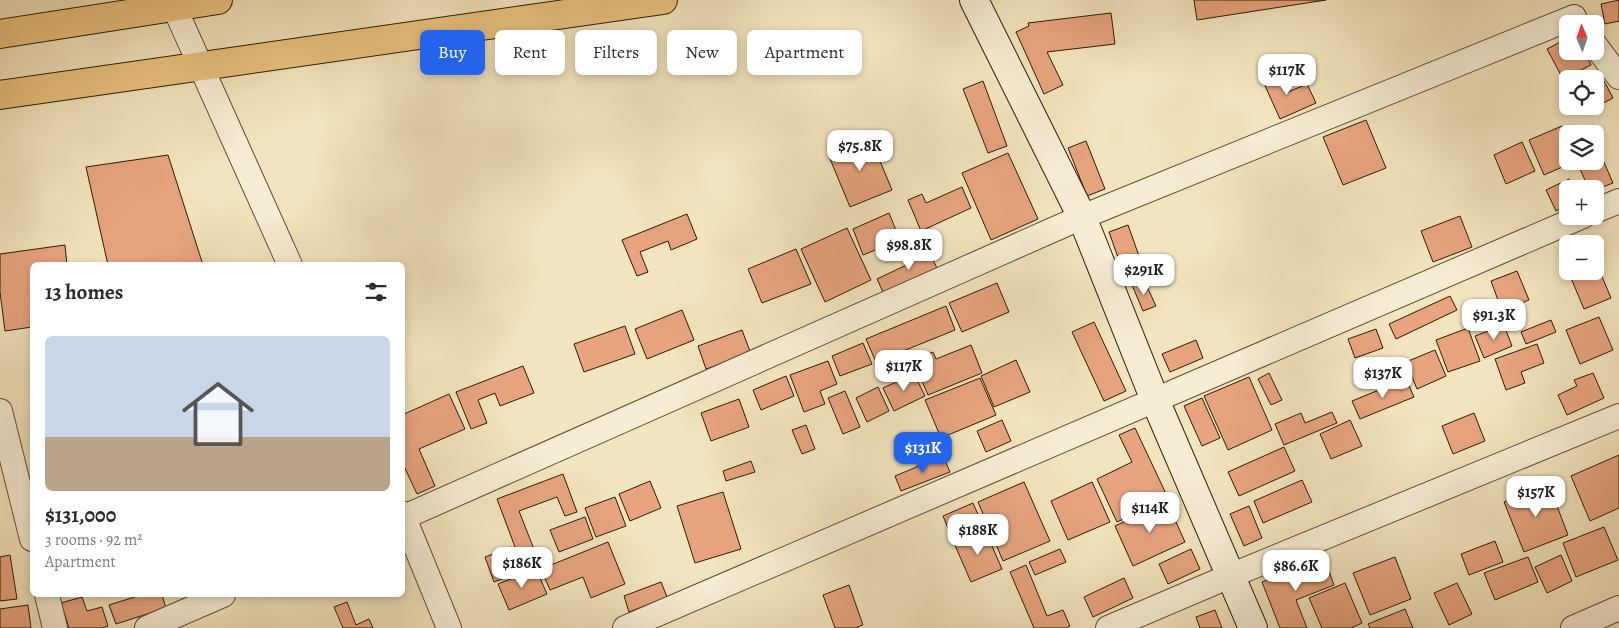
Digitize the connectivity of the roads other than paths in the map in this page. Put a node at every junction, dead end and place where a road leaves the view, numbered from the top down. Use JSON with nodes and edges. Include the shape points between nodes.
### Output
{"nodes":[{"id":1,"x":218,"y":0,"type":"edge"},
{"id":2,"x":663,"y":0,"type":"edge"},
{"id":3,"x":974,"y":0,"type":"edge"},
{"id":4,"x":172,"y":3,"type":"edge"},
{"id":5,"x":1573,"y":14,"type":"edge"},
{"id":6,"x":0,"y":34,"type":"edge"},
{"id":7,"x":1604,"y":57,"type":"edge"},
{"id":8,"x":200,"y":66,"type":"junction"},
{"id":9,"x":1619,"y":77,"type":"edge"},
{"id":10,"x":0,"y":95,"type":"edge"},
{"id":11,"x":1619,"y":201,"type":"edge"},
{"id":12,"x":1604,"y":207,"type":"edge"},
{"id":13,"x":1082,"y":217,"type":"junction"},
{"id":14,"x":1562,"y":225,"type":"edge"},
{"id":15,"x":289,"y":262,"type":"edge"},
{"id":16,"x":1155,"y":400,"type":"junction"},
{"id":17,"x":0,"y":411,"type":"edge"},
{"id":18,"x":1619,"y":416,"type":"edge"},
{"id":19,"x":405,"y":515,"type":"edge"},
{"id":20,"x":405,"y":521,"type":"edge"},
{"id":21,"x":30,"y":531,"type":"edge"},
{"id":22,"x":1230,"y":576,"type":"junction"},
{"id":23,"x":47,"y":597,"type":"edge"},
{"id":24,"x":218,"y":597,"type":"edge"},
{"id":25,"x":1619,"y":608,"type":"edge"},
{"id":26,"x":55,"y":628,"type":"edge"},
{"id":27,"x":147,"y":628,"type":"edge"},
{"id":28,"x":449,"y":628,"type":"edge"},
{"id":29,"x":625,"y":628,"type":"edge"},
{"id":30,"x":1108,"y":628,"type":"edge"},
{"id":31,"x":1252,"y":628,"type":"edge"},
{"id":32,"x":1573,"y":628,"type":"edge"}],
"edges":[{"from":1,"to":4,"type":"main road"},
{"from":2,"to":8,"type":"main road"},
{"from":3,"to":13,"type":"main road"},
{"from":4,"to":6,"type":"main road"},
{"from":4,"to":8,"type":"street"},
{"from":5,"to":13,"type":"street"},
{"from":7,"to":9,"type":"street"},
{"from":8,"to":10,"type":"main road"},
{"from":8,"to":15,"type":"street"},
{"from":11,"to":12,"type":"street"},
{"from":13,"to":16,"type":"main road"},
{"from":13,"to":19,"type":"street"},
{"from":14,"to":16,"type":"street"},
{"from":16,"to":22,"type":"main road"},
{"from":16,"to":29,"type":"street"},
{"from":17,"to":21,"type":"street"},
{"from":18,"to":22,"type":"street"},
{"from":20,"to":28,"type":"street"},
{"from":22,"to":30,"type":"street"},
{"from":22,"to":31,"type":"main road"},
{"from":23,"to":26,"type":"street"},
{"from":24,"to":27,"type":"street"},
{"from":25,"to":32,"type":"street"}]}
